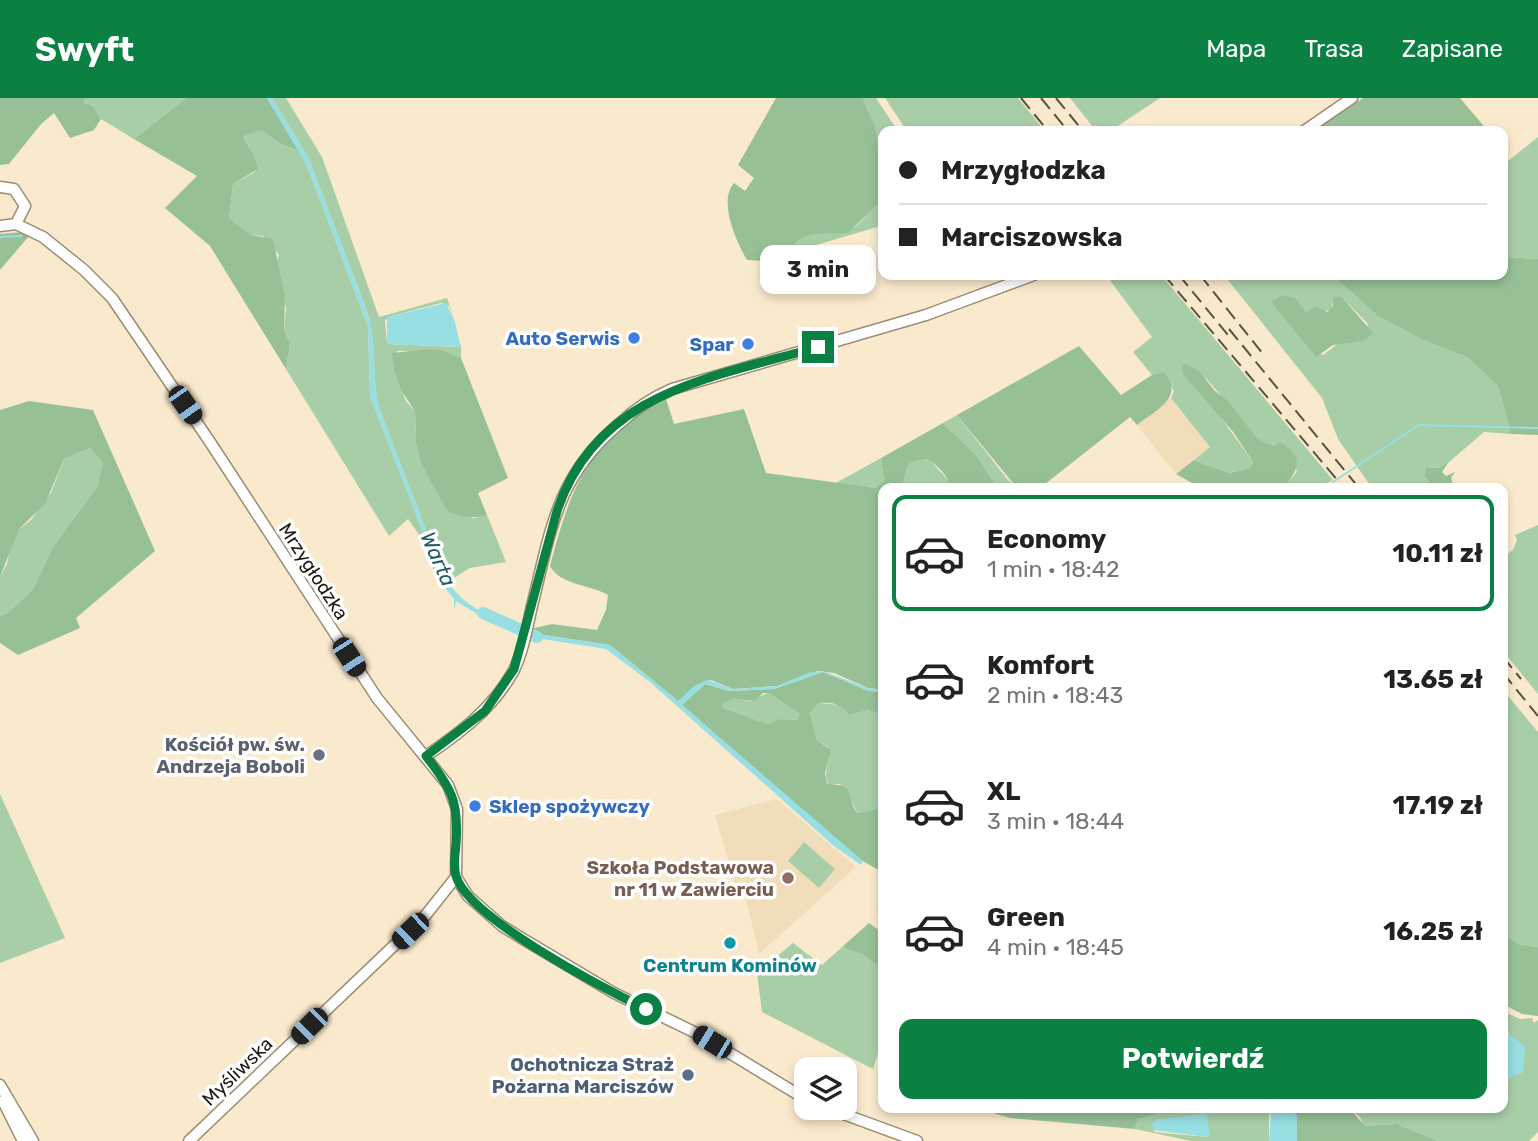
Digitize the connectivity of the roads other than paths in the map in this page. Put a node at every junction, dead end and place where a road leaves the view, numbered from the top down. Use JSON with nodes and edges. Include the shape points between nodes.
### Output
{"nodes":[{"id":1,"x":1352,"y":98,"type":"edge"},
{"id":2,"x":1311,"y":126,"type":"edge"},
{"id":3,"x":0,"y":187,"type":"edge"},
{"id":4,"x":24,"y":213,"type":"junction"},
{"id":5,"x":16,"y":224,"type":"junction"},
{"id":6,"x":0,"y":226,"type":"edge"},
{"id":7,"x":43,"y":237,"type":"junction"},
{"id":8,"x":1020,"y":280,"type":"edge"},
{"id":9,"x":426,"y":756,"type":"junction"},
{"id":10,"x":456,"y":877,"type":"junction"},
{"id":11,"x":0,"y":1086,"type":"edge"},
{"id":12,"x":0,"y":1092,"type":"edge"},
{"id":13,"x":794,"y":1092,"type":"edge"},
{"id":14,"x":857,"y":1119,"type":"edge"},
{"id":15,"x":23,"y":1141,"type":"edge"},
{"id":16,"x":33,"y":1141,"type":"edge"},
{"id":17,"x":189,"y":1141,"type":"edge"},
{"id":18,"x":917,"y":1141,"type":"edge"}],
"edges":[{"from":1,"to":2,"type":"street"},
{"from":3,"to":4,"type":"street","name":"Mrzygłodzka","via":[[20,193]]},
{"from":4,"to":5,"type":"street"},
{"from":4,"to":7,"type":"street","name":"Mrzygłodzka"},
{"from":5,"to":6,"type":"street"},
{"from":5,"to":7,"type":"street","name":"Mrzygłodzka"},
{"from":7,"to":9,"type":"street","name":"Mrzygłodzka","via":[[112,298],[377,698]]},
{"from":8,"to":9,"type":"street","via":[[926,315],[672,389],[641,405],[588,452],[564,491],[514,669],[494,701]]},
{"from":9,"to":10,"type":"street","name":"Mrzygłodzka","via":[[456,802]]},
{"from":10,"to":13,"type":"street","via":[[472,900],[507,929]]},
{"from":10,"to":17,"type":"street","name":"Myśliwska","via":[[425,916]]},
{"from":11,"to":16,"type":"street"},
{"from":12,"to":15,"type":"street"},
{"from":14,"to":18,"type":"street"}]}
